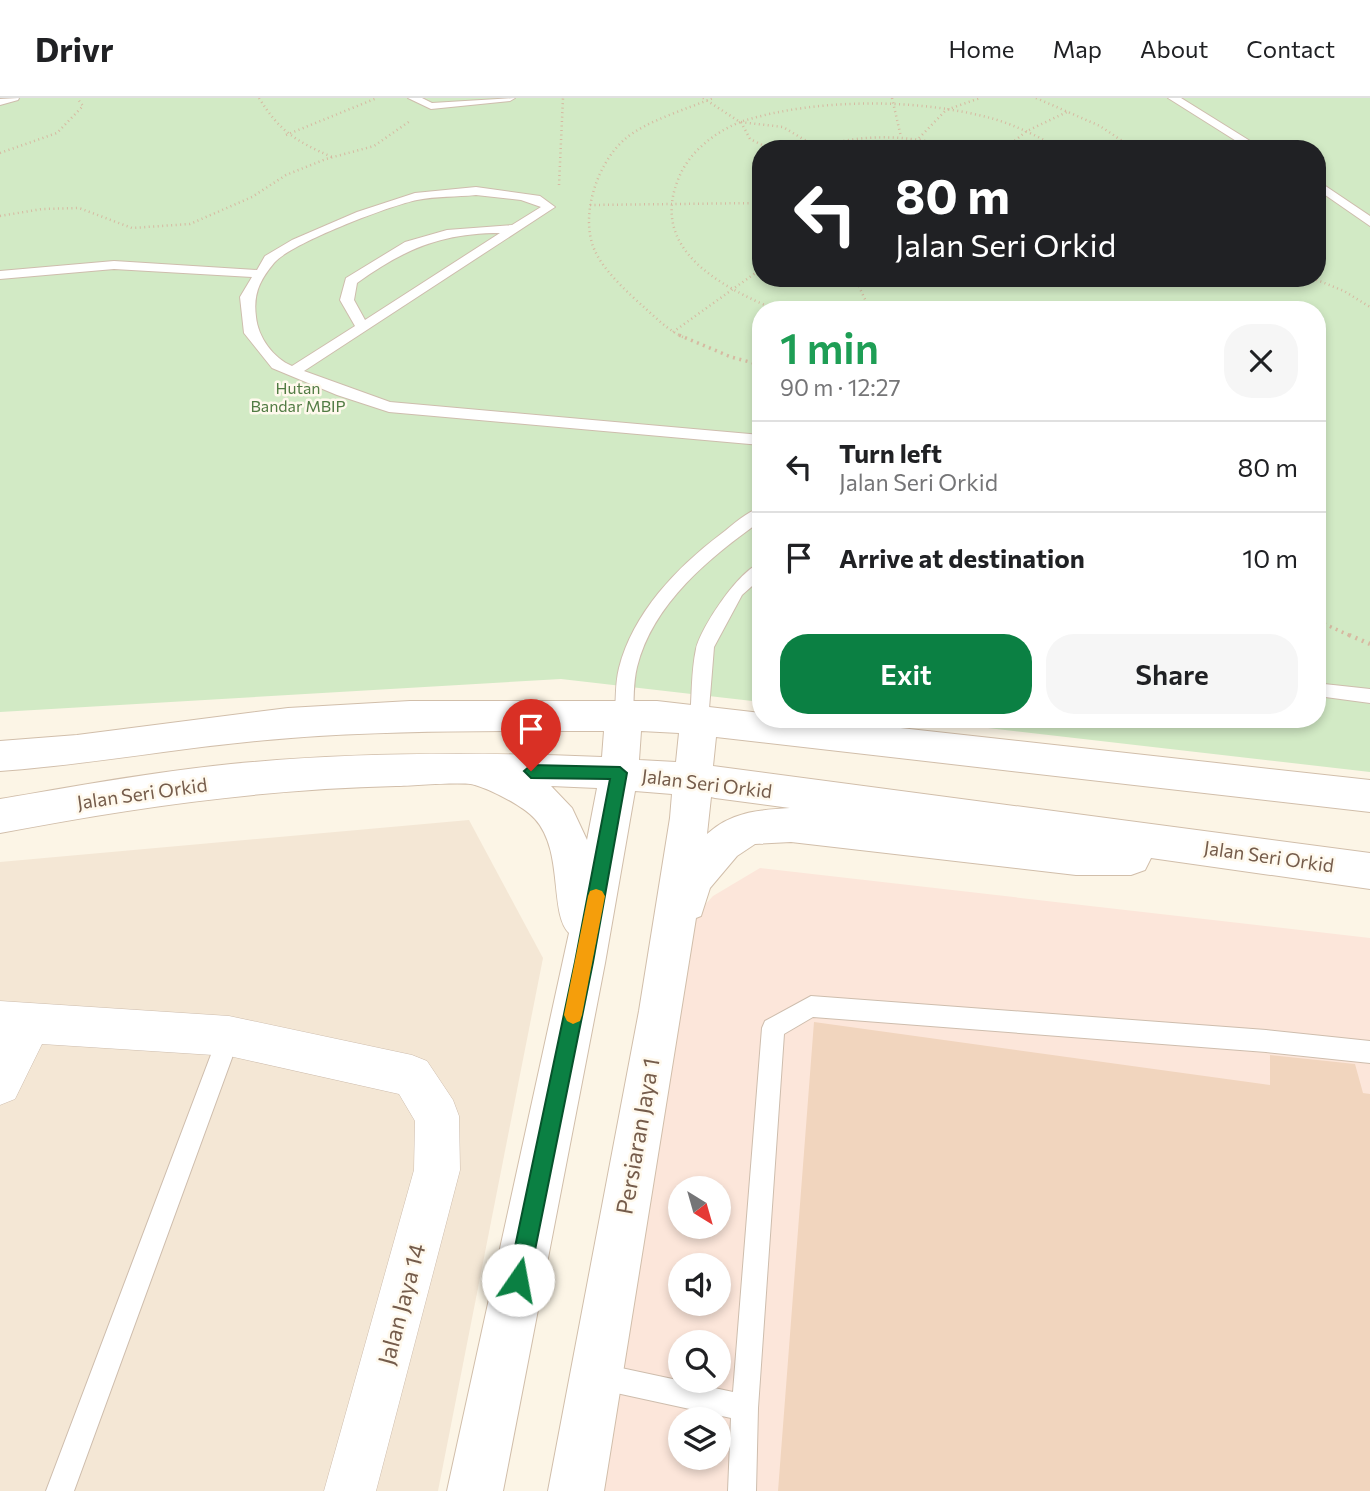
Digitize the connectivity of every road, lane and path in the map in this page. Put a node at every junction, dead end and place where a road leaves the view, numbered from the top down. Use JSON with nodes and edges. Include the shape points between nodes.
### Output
{"nodes":[{"id":1,"x":14,"y":98,"type":"edge"},
{"id":2,"x":77,"y":98,"type":"edge"},
{"id":3,"x":259,"y":98,"type":"edge"},
{"id":4,"x":377,"y":98,"type":"edge"},
{"id":5,"x":413,"y":98,"type":"edge"},
{"id":6,"x":510,"y":98,"type":"edge"},
{"id":7,"x":564,"y":98,"type":"edge"},
{"id":8,"x":713,"y":98,"type":"edge"},
{"id":9,"x":979,"y":98,"type":"edge"},
{"id":10,"x":1036,"y":98,"type":"edge"},
{"id":11,"x":1173,"y":98,"type":"edge"},
{"id":12,"x":705,"y":99,"type":"edge"},
{"id":13,"x":892,"y":100,"type":"edge"},
{"id":14,"x":0,"y":102,"type":"edge"},
{"id":15,"x":431,"y":106,"type":"junction"},
{"id":16,"x":946,"y":110,"type":"junction"},
{"id":17,"x":1070,"y":111,"type":"junction"},
{"id":18,"x":740,"y":122,"type":"junction"},
{"id":19,"x":1027,"y":131,"type":"junction"},
{"id":20,"x":286,"y":135,"type":"junction"},
{"id":21,"x":901,"y":137,"type":"junction"},
{"id":22,"x":919,"y":139,"type":"junction"},
{"id":23,"x":752,"y":140,"type":"edge"},
{"id":24,"x":803,"y":140,"type":"edge"},
{"id":25,"x":849,"y":140,"type":"edge"},
{"id":26,"x":923,"y":140,"type":"edge"},
{"id":27,"x":1016,"y":140,"type":"edge"},
{"id":28,"x":1044,"y":140,"type":"edge"},
{"id":29,"x":1121,"y":140,"type":"edge"},
{"id":30,"x":1242,"y":140,"type":"edge"},
{"id":31,"x":0,"y":153,"type":"edge"},
{"id":32,"x":333,"y":157,"type":"junction"},
{"id":33,"x":1326,"y":191,"type":"edge"},
{"id":34,"x":671,"y":203,"type":"junction"},
{"id":35,"x":752,"y":203,"type":"edge"},
{"id":36,"x":590,"y":205,"type":"junction"},
{"id":37,"x":549,"y":208,"type":"junction"},
{"id":38,"x":0,"y":216,"type":"edge"},
{"id":39,"x":1370,"y":222,"type":"edge"},
{"id":40,"x":516,"y":229,"type":"junction"},
{"id":41,"x":261,"y":274,"type":"junction"},
{"id":42,"x":0,"y":275,"type":"edge"},
{"id":43,"x":752,"y":275,"type":"edge"},
{"id":44,"x":1326,"y":284,"type":"edge"},
{"id":45,"x":732,"y":288,"type":"junction"},
{"id":46,"x":758,"y":301,"type":"edge"},
{"id":47,"x":1370,"y":307,"type":"edge"},
{"id":48,"x":365,"y":326,"type":"junction"},
{"id":49,"x":672,"y":332,"type":"junction"},
{"id":50,"x":752,"y":363,"type":"edge"},
{"id":51,"x":293,"y":372,"type":"junction"},
{"id":52,"x":752,"y":439,"type":"edge"},
{"id":53,"x":752,"y":519,"type":"edge"},
{"id":54,"x":752,"y":577,"type":"edge"},
{"id":55,"x":1326,"y":625,"type":"edge"},
{"id":56,"x":1370,"y":644,"type":"edge"},
{"id":57,"x":1326,"y":689,"type":"edge"},
{"id":58,"x":1370,"y":696,"type":"edge"},
{"id":59,"x":624,"y":716,"type":"junction"},
{"id":60,"x":699,"y":721,"type":"junction"},
{"id":61,"x":752,"y":727,"type":"edge"},
{"id":62,"x":762,"y":728,"type":"edge"},
{"id":63,"x":0,"y":756,"type":"edge"},
{"id":64,"x":476,"y":770,"type":"junction"},
{"id":65,"x":620,"y":773,"type":"junction"},
{"id":66,"x":694,"y":780,"type":"junction"},
{"id":67,"x":1370,"y":796,"type":"edge"},
{"id":68,"x":0,"y":816,"type":"edge"},
{"id":69,"x":1308,"y":860,"type":"junction"},
{"id":70,"x":1370,"y":871,"type":"edge"},
{"id":71,"x":584,"y":962,"type":"junction"},
{"id":72,"x":663,"y":989,"type":"junction"},
{"id":73,"x":15,"y":1023,"type":"edge"},
{"id":74,"x":229,"y":1036,"type":"junction"},
{"id":75,"x":1370,"y":1052,"type":"edge"},
{"id":76,"x":0,"y":1084,"type":"edge"},
{"id":77,"x":593,"y":1375,"type":"junction"},
{"id":78,"x":745,"y":1408,"type":"junction"},
{"id":79,"x":61,"y":1491,"type":"edge"},
{"id":80,"x":349,"y":1491,"type":"edge"},
{"id":81,"x":475,"y":1491,"type":"edge"},
{"id":82,"x":576,"y":1491,"type":"edge"},
{"id":83,"x":742,"y":1491,"type":"edge"}],
"edges":[{"from":1,"to":14,"type":"lane"},
{"from":2,"to":31,"type":"path","via":[[83,106],[74,120],[51,138]]},
{"from":3,"to":20,"type":"path"},
{"from":4,"to":20,"type":"path"},
{"from":5,"to":15,"type":"lane"},
{"from":6,"to":15,"type":"lane"},
{"from":7,"to":37,"type":"path","via":[[559,195]]},
{"from":8,"to":12,"type":"path"},
{"from":9,"to":16,"type":"path"},
{"from":10,"to":17,"type":"path"},
{"from":11,"to":30,"type":"lane"},
{"from":12,"to":18,"type":"path"},
{"from":12,"to":36,"type":"path","via":[[625,139],[602,168]]},
{"from":13,"to":16,"type":"path"},
{"from":13,"to":18,"type":"path","via":[[803,106]]},
{"from":13,"to":21,"type":"path"},
{"from":15,"to":32,"type":"path","via":[[373,146]]},
{"from":16,"to":19,"type":"path","via":[[991,118]]},
{"from":16,"to":22,"type":"path"},
{"from":17,"to":19,"type":"path"},
{"from":17,"to":29,"type":"path"},
{"from":18,"to":23,"type":"path"},
{"from":18,"to":24,"type":"path","via":[[783,127]]},
{"from":18,"to":34,"type":"path","via":[[705,143],[688,161],[676,180]]},
{"from":19,"to":27,"type":"path"},
{"from":19,"to":28,"type":"path"},
{"from":20,"to":32,"type":"path"},
{"from":21,"to":22,"type":"path"},
{"from":21,"to":25,"type":"path"},
{"from":22,"to":26,"type":"path"},
{"from":32,"to":38,"type":"path","via":[[286,175],[252,197],[191,224],[132,228],[79,208]]},
{"from":33,"to":39,"type":"lane"},
{"from":34,"to":35,"type":"path"},
{"from":34,"to":36,"type":"path"},
{"from":34,"to":45,"type":"path","via":[[671,227],[683,249],[701,268]]},
{"from":36,"to":49,"type":"path","via":[[595,251],[626,291]]},
{"from":37,"to":40,"type":"lane"},
{"from":37,"to":41,"type":"lane","via":[[540,200],[476,191],[415,197],[296,243],[270,259]]},
{"from":40,"to":48,"type":"lane"},
{"from":40,"to":48,"type":"lane","via":[[439,233],[376,262],[351,281],[347,300]]},
{"from":41,"to":42,"type":"lane","via":[[114,265]]},
{"from":41,"to":51,"type":"lane","via":[[247,297],[251,333],[277,365]]},
{"from":43,"to":45,"type":"path"},
{"from":44,"to":47,"type":"path"},
{"from":45,"to":46,"type":"path"},
{"from":45,"to":49,"type":"path"},
{"from":48,"to":51,"type":"lane"},
{"from":49,"to":50,"type":"path"},
{"from":51,"to":52,"type":"lane","via":[[390,407]]},
{"from":53,"to":59,"type":"lane","via":[[680,578],[650,614],[629,664]]},
{"from":54,"to":60,"type":"lane","via":[[736,591],[705,647]]},
{"from":55,"to":56,"type":"path"},
{"from":57,"to":58,"type":"lane"},
{"from":59,"to":60,"type":"main road"},
{"from":59,"to":63,"type":"main road","via":[[410,716],[288,723]]},
{"from":59,"to":65,"type":"main road"},
{"from":60,"to":61,"type":"main road"},
{"from":60,"to":66,"type":"main road","name":"Persiaran Jaya 1"},
{"from":62,"to":67,"type":"main road"},
{"from":64,"to":65,"type":"main road","name":"Jalan Seri Orkid"},
{"from":64,"to":68,"type":"main road","name":"Jalan Seri Orkid","via":[[263,777],[124,793]]},
{"from":64,"to":71,"type":"main road","via":[[537,797],[559,821],[573,858]]},
{"from":65,"to":66,"type":"main road","name":"Jalan Seri Orkid"},
{"from":65,"to":71,"type":"main road"},
{"from":66,"to":69,"type":"main road","name":"Jalan Seri Orkid"},
{"from":66,"to":72,"type":"main road","name":"Persiaran Jaya 1"},
{"from":69,"to":70,"type":"main road","name":"Jalan Seri Orkid"},
{"from":69,"to":72,"type":"main road","via":[[1076,858],[792,825],[748,828],[723,844],[692,880]]},
{"from":71,"to":81,"type":"main road"},
{"from":72,"to":77,"type":"main road","name":"Persiaran Jaya 1"},
{"from":73,"to":74,"type":"street"},
{"from":73,"to":76,"type":"street"},
{"from":74,"to":79,"type":"lane"},
{"from":74,"to":80,"type":"street","name":"Jalan Jaya 14","via":[[412,1076],[437,1116],[437,1170]]},
{"from":75,"to":78,"type":"lane","via":[[811,1006],[773,1028]]},
{"from":77,"to":78,"type":"lane"},
{"from":77,"to":82,"type":"main road","name":"Persiaran Jaya 1"},
{"from":78,"to":83,"type":"lane"}]}
